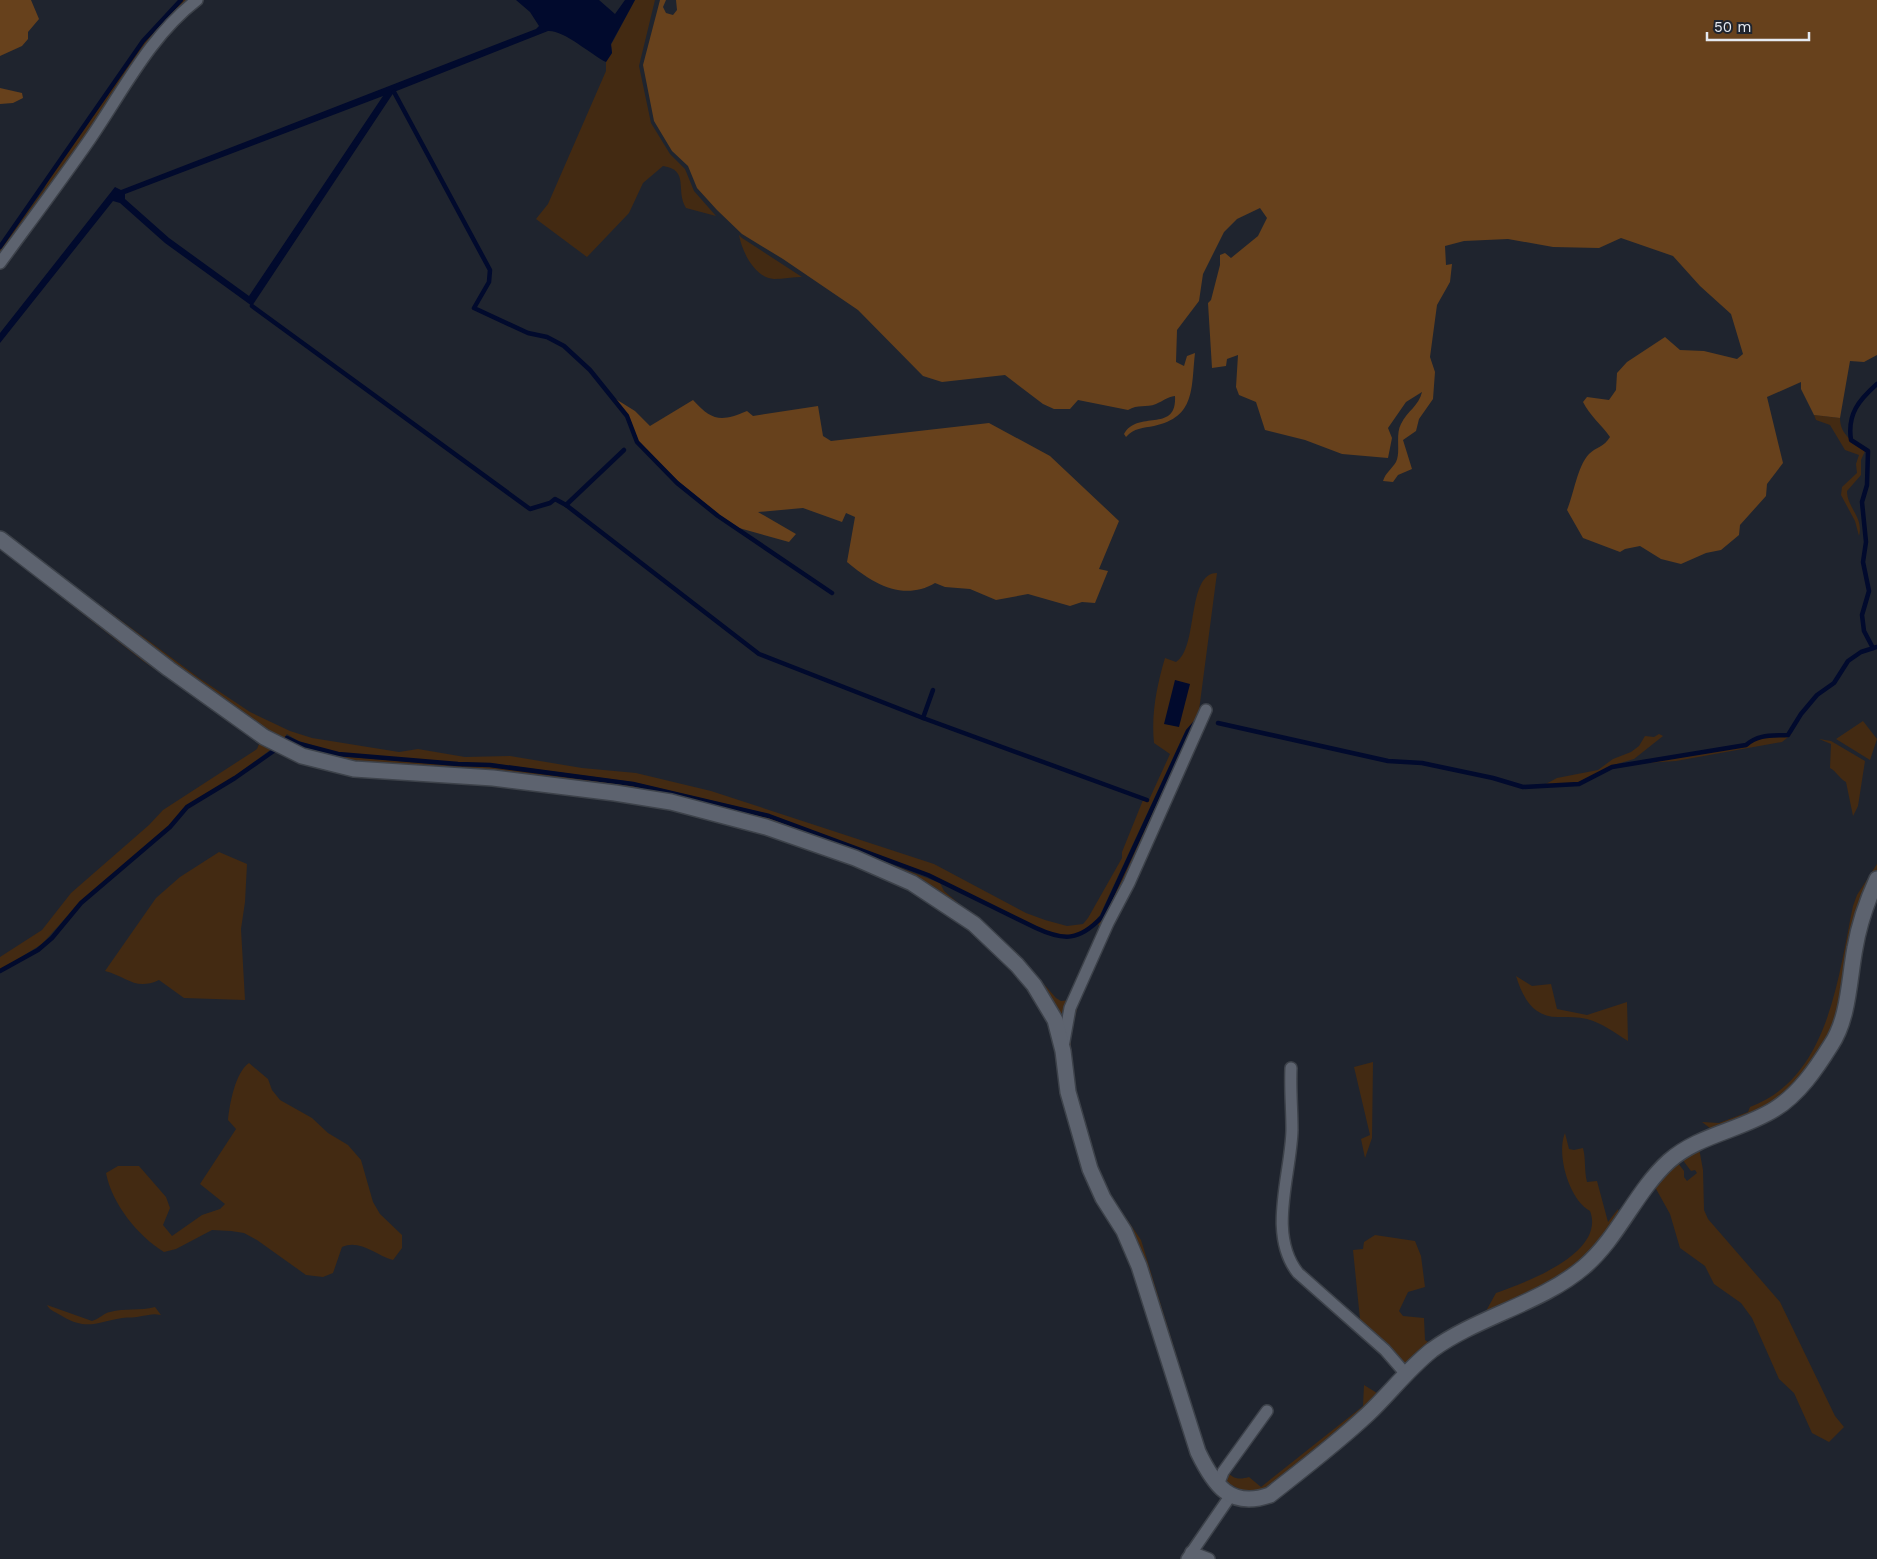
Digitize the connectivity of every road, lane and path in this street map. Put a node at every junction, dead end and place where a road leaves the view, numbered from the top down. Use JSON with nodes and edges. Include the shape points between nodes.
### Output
{"nodes":[{"id":1,"x":197,"y":0,"type":"edge"},
{"id":2,"x":0,"y":263,"type":"edge"},
{"id":3,"x":0,"y":539,"type":"edge"},
{"id":4,"x":1206,"y":710,"type":"dead end"},
{"id":5,"x":1877,"y":879,"type":"edge"},
{"id":6,"x":1063,"y":1051,"type":"junction"},
{"id":7,"x":1291,"y":1068,"type":"dead end"},
{"id":8,"x":1405,"y":1373,"type":"junction"},
{"id":9,"x":1267,"y":1411,"type":"dead end"},
{"id":10,"x":1218,"y":1485,"type":"junction"},
{"id":11,"x":1231,"y":1495,"type":"junction"},
{"id":12,"x":1189,"y":1556,"type":"edge"},
{"id":13,"x":1209,"y":1559,"type":"edge"}],
"edges":[{"from":1,"to":2,"type":"street","via":[[182,11],[152,44],[90,138]]},
{"from":3,"to":6,"type":"street","via":[[169,669],[264,737],[302,756],[354,769],[493,778],[671,802],[766,827],[855,858],[912,883],[974,924],[1017,964],[1055,1020]]},
{"from":4,"to":6,"type":"street","via":[[1070,1008]]},
{"from":5,"to":8,"type":"street","via":[[1862,917],[1836,1034],[1809,1077],[1792,1096],[1774,1109],[1692,1146],[1670,1161],[1608,1242],[1582,1269],[1463,1332],[1433,1350]]},
{"from":6,"to":10,"type":"street","via":[[1068,1092],[1090,1169],[1124,1231],[1158,1322],[1198,1452]]},
{"from":7,"to":8,"type":"street","via":[[1292,1130],[1283,1211],[1284,1249],[1298,1273],[1385,1350]]},
{"from":8,"to":11,"type":"street","via":[[1365,1417],[1270,1495],[1253,1501]]},
{"from":9,"to":10,"type":"street","via":[[1223,1472]]},
{"from":10,"to":11,"type":"street"},
{"from":11,"to":12,"type":"street"},
{"from":12,"to":13,"type":"street"}]}
